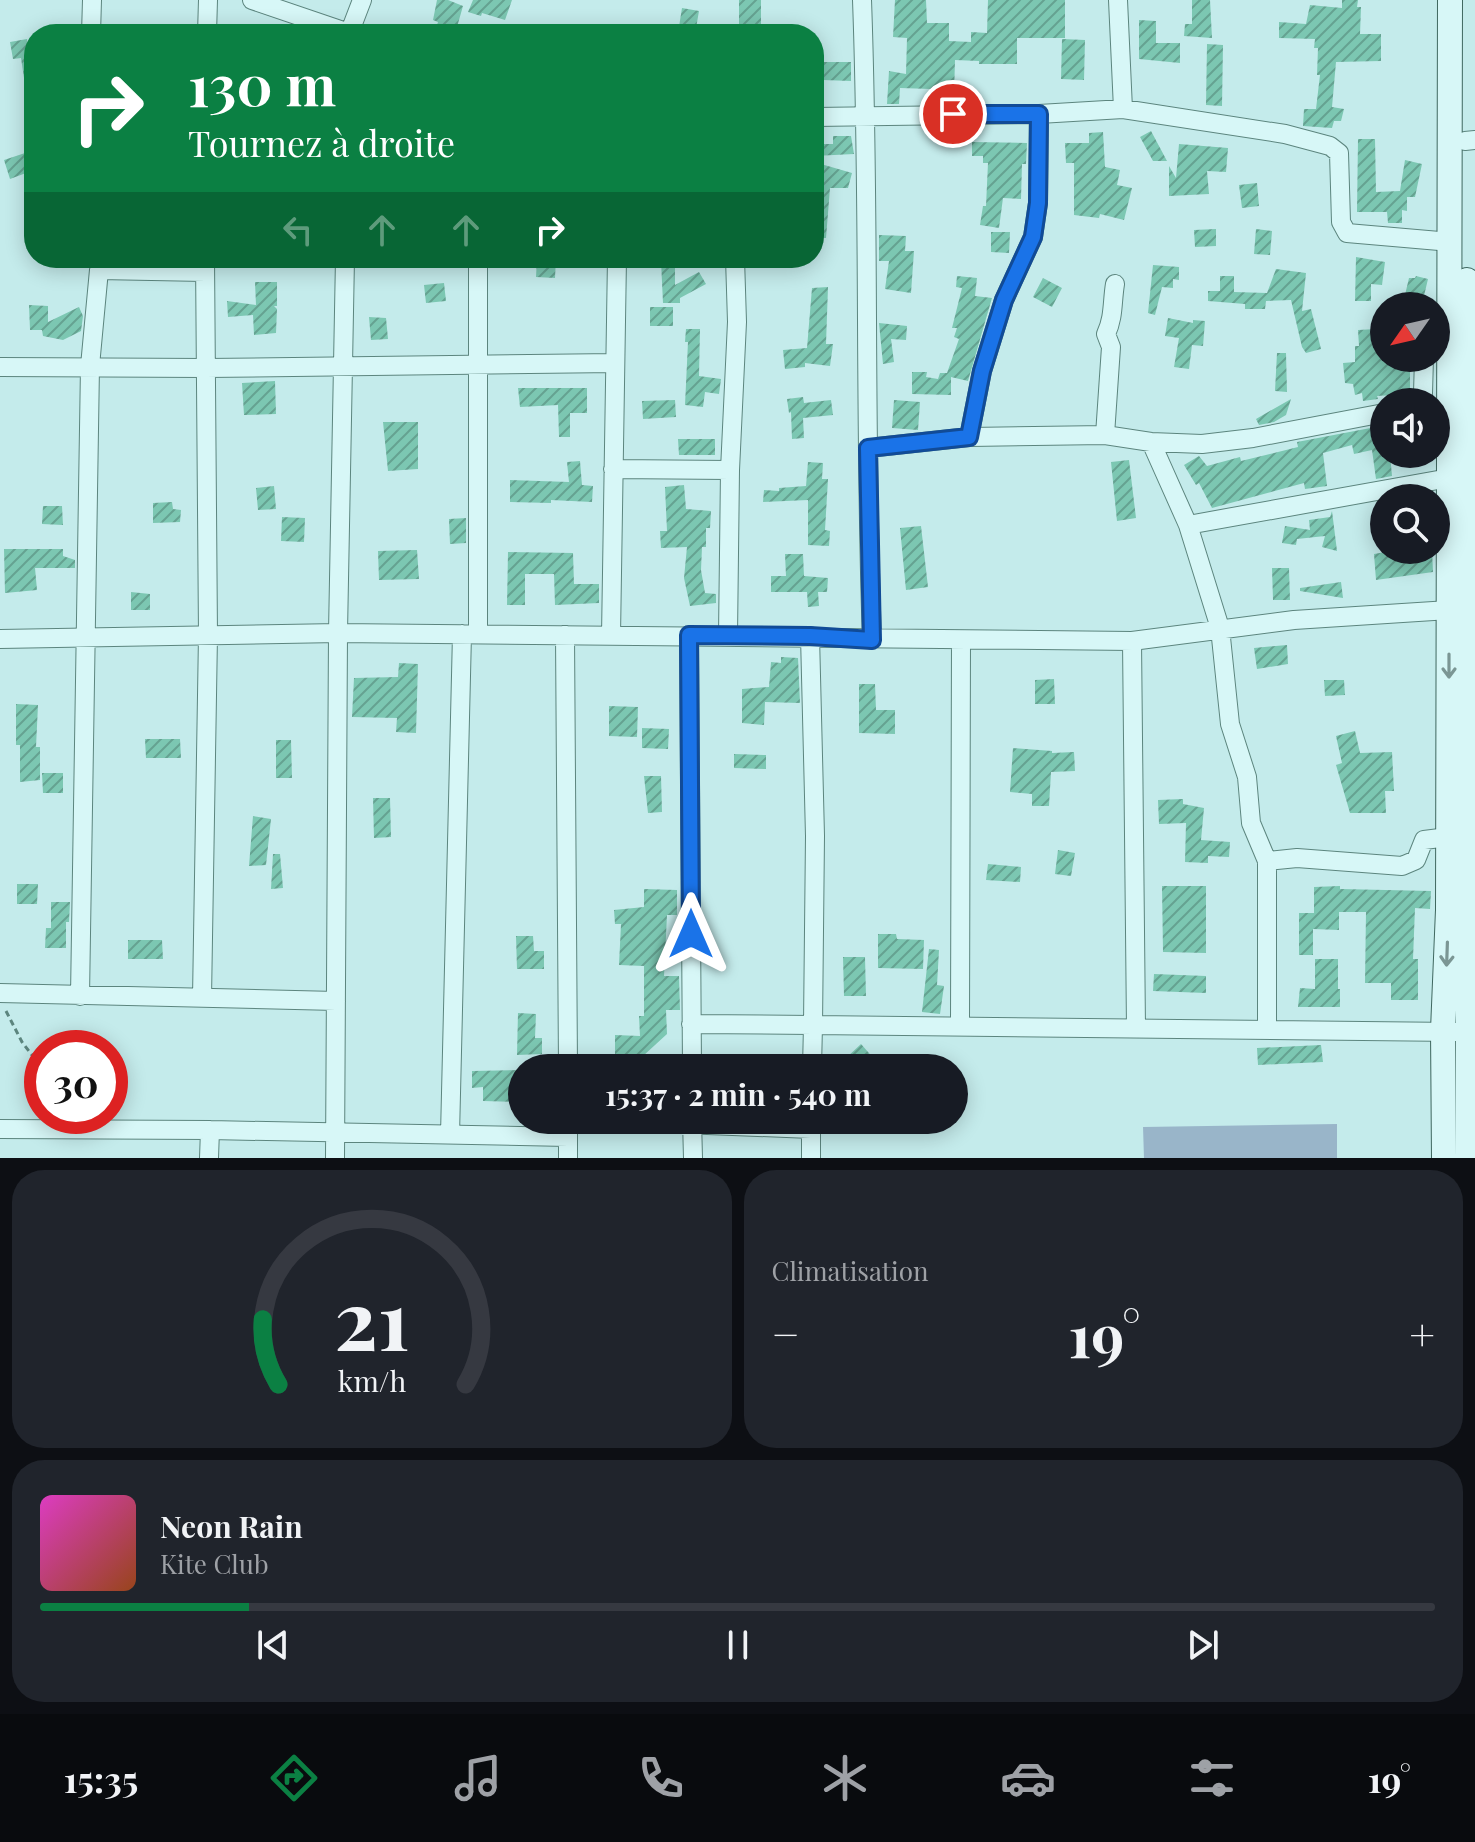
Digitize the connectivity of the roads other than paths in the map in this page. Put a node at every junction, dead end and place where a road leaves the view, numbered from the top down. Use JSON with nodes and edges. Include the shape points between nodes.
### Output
{"nodes":[{"id":1,"x":92,"y":0,"type":"edge"},
{"id":2,"x":208,"y":0,"type":"edge"},
{"id":3,"x":252,"y":0,"type":"edge"},
{"id":4,"x":362,"y":0,"type":"edge"},
{"id":5,"x":862,"y":0,"type":"edge"},
{"id":6,"x":1118,"y":0,"type":"edge"},
{"id":7,"x":1450,"y":0,"type":"edge"},
{"id":8,"x":1466,"y":0,"type":"edge"},
{"id":9,"x":91,"y":24,"type":"edge"},
{"id":10,"x":207,"y":24,"type":"edge"},
{"id":11,"x":321,"y":24,"type":"edge"},
{"id":12,"x":354,"y":24,"type":"edge"},
{"id":13,"x":1123,"y":109,"type":"junction"},
{"id":14,"x":1039,"y":114,"type":"junction"},
{"id":15,"x":866,"y":115,"type":"junction"},
{"id":16,"x":824,"y":117,"type":"edge"},
{"id":17,"x":1470,"y":140,"type":"edge"},
{"id":18,"x":1451,"y":242,"type":"junction"},
{"id":19,"x":141,"y":268,"type":"edge"},
{"id":20,"x":205,"y":268,"type":"edge"},
{"id":21,"x":345,"y":268,"type":"edge"},
{"id":22,"x":478,"y":268,"type":"edge"},
{"id":23,"x":617,"y":268,"type":"edge"},
{"id":24,"x":735,"y":268,"type":"edge"},
{"id":25,"x":1464,"y":280,"type":"edge"},
{"id":26,"x":1115,"y":284,"type":"dead end"},
{"id":27,"x":1450,"y":320,"type":"edge"},
{"id":28,"x":615,"y":363,"type":"junction"},
{"id":29,"x":90,"y":366,"type":"junction"},
{"id":30,"x":478,"y":366,"type":"junction"},
{"id":31,"x":0,"y":367,"type":"edge"},
{"id":32,"x":343,"y":367,"type":"junction"},
{"id":33,"x":206,"y":368,"type":"junction"},
{"id":34,"x":1446,"y":372,"type":"edge"},
{"id":35,"x":1472,"y":399,"type":"edge"},
{"id":36,"x":1370,"y":416,"type":"edge"},
{"id":37,"x":1105,"y":435,"type":"junction"},
{"id":38,"x":969,"y":437,"type":"junction"},
{"id":39,"x":1151,"y":442,"type":"junction"},
{"id":40,"x":868,"y":448,"type":"junction"},
{"id":41,"x":613,"y":469,"type":"junction"},
{"id":42,"x":730,"y":470,"type":"junction"},
{"id":43,"x":1457,"y":481,"type":"junction"},
{"id":44,"x":1188,"y":525,"type":"junction"},
{"id":45,"x":1458,"y":611,"type":"junction"},
{"id":46,"x":1220,"y":628,"type":"junction"},
{"id":47,"x":338,"y":633,"type":"junction"},
{"id":48,"x":470,"y":634,"type":"junction"},
{"id":49,"x":208,"y":635,"type":"junction"},
{"id":50,"x":565,"y":635,"type":"junction"},
{"id":51,"x":689,"y":635,"type":"junction"},
{"id":52,"x":86,"y":636,"type":"junction"},
{"id":53,"x":611,"y":636,"type":"junction"},
{"id":54,"x":728,"y":636,"type":"junction"},
{"id":55,"x":810,"y":636,"type":"junction"},
{"id":56,"x":0,"y":639,"type":"edge"},
{"id":57,"x":872,"y":640,"type":"junction"},
{"id":58,"x":961,"y":640,"type":"junction"},
{"id":59,"x":1132,"y":641,"type":"junction"},
{"id":60,"x":1448,"y":837,"type":"junction"},
{"id":61,"x":1267,"y":861,"type":"junction"},
{"id":62,"x":1464,"y":913,"type":"edge"},
{"id":63,"x":80,"y":996,"type":"junction"},
{"id":64,"x":202,"y":998,"type":"junction"},
{"id":65,"x":2,"y":1000,"type":"edge"},
{"id":66,"x":336,"y":1001,"type":"junction"},
{"id":67,"x":691,"y":1024,"type":"junction"},
{"id":68,"x":813,"y":1025,"type":"junction"},
{"id":69,"x":960,"y":1026,"type":"junction"},
{"id":70,"x":1136,"y":1028,"type":"junction"},
{"id":71,"x":1267,"y":1030,"type":"junction"},
{"id":72,"x":1455,"y":1032,"type":"junction"},
{"id":73,"x":568,"y":1054,"type":"edge"},
{"id":74,"x":692,"y":1054,"type":"edge"},
{"id":75,"x":812,"y":1054,"type":"edge"},
{"id":76,"x":0,"y":1129,"type":"edge"},
{"id":77,"x":210,"y":1130,"type":"junction"},
{"id":78,"x":508,"y":1132,"type":"edge"},
{"id":79,"x":335,"y":1134,"type":"junction"},
{"id":80,"x":568,"y":1134,"type":"edge"},
{"id":81,"x":692,"y":1134,"type":"edge"},
{"id":82,"x":811,"y":1134,"type":"edge"},
{"id":83,"x":450,"y":1135,"type":"junction"},
{"id":84,"x":209,"y":1158,"type":"edge"},
{"id":85,"x":335,"y":1158,"type":"edge"},
{"id":86,"x":568,"y":1158,"type":"edge"},
{"id":87,"x":693,"y":1158,"type":"edge"},
{"id":88,"x":811,"y":1158,"type":"edge"},
{"id":89,"x":1444,"y":1158,"type":"edge"},
{"id":90,"x":1468,"y":1158,"type":"edge"}],
"edges":[{"from":1,"to":9,"type":"street"},
{"from":2,"to":10,"type":"street"},
{"from":3,"to":11,"type":"street"},
{"from":4,"to":12,"type":"street"},
{"from":5,"to":15,"type":"street"},
{"from":6,"to":13,"type":"street"},
{"from":7,"to":18,"type":"main road"},
{"from":8,"to":17,"type":"main road"},
{"from":13,"to":14,"type":"street"},
{"from":13,"to":18,"type":"street","via":[[1330,146],[1340,159],[1344,231]]},
{"from":14,"to":15,"type":"street"},
{"from":14,"to":38,"type":"street","via":[[1033,237],[1004,300]]},
{"from":15,"to":16,"type":"street"},
{"from":15,"to":40,"type":"street"},
{"from":17,"to":25,"type":"main road"},
{"from":18,"to":25,"type":"main road"},
{"from":19,"to":29,"type":"street","via":[[99,270]]},
{"from":20,"to":33,"type":"street"},
{"from":21,"to":32,"type":"street"},
{"from":22,"to":30,"type":"street"},
{"from":23,"to":28,"type":"street"},
{"from":24,"to":42,"type":"street"},
{"from":25,"to":27,"type":"main road"},
{"from":25,"to":35,"type":"main road"},
{"from":26,"to":37,"type":"street","via":[[1106,334],[1111,347]]},
{"from":28,"to":30,"type":"street"},
{"from":28,"to":41,"type":"street"},
{"from":29,"to":31,"type":"street"},
{"from":29,"to":33,"type":"street"},
{"from":29,"to":52,"type":"street"},
{"from":30,"to":32,"type":"street"},
{"from":30,"to":48,"type":"street"},
{"from":32,"to":33,"type":"street"},
{"from":32,"to":47,"type":"street"},
{"from":33,"to":49,"type":"street"},
{"from":34,"to":43,"type":"main road"},
{"from":35,"to":43,"type":"main road"},
{"from":36,"to":39,"type":"street","via":[[1253,438]]},
{"from":37,"to":38,"type":"street"},
{"from":37,"to":39,"type":"street"},
{"from":38,"to":40,"type":"street"},
{"from":39,"to":44,"type":"street"},
{"from":40,"to":57,"type":"street"},
{"from":41,"to":42,"type":"street"},
{"from":41,"to":53,"type":"street"},
{"from":42,"to":54,"type":"street"},
{"from":43,"to":44,"type":"street"},
{"from":43,"to":45,"type":"main road"},
{"from":44,"to":46,"type":"street"},
{"from":45,"to":46,"type":"street"},
{"from":45,"to":60,"type":"main road","one_way":true},
{"from":45,"to":62,"type":"main road"},
{"from":46,"to":59,"type":"street"},
{"from":46,"to":61,"type":"street","via":[[1230,724],[1247,777],[1251,823]]},
{"from":47,"to":48,"type":"street"},
{"from":47,"to":49,"type":"street"},
{"from":47,"to":66,"type":"street"},
{"from":48,"to":50,"type":"street"},
{"from":48,"to":83,"type":"street"},
{"from":49,"to":52,"type":"street"},
{"from":49,"to":64,"type":"street"},
{"from":50,"to":53,"type":"street"},
{"from":50,"to":73,"type":"street"},
{"from":51,"to":53,"type":"street"},
{"from":51,"to":54,"type":"street"},
{"from":51,"to":67,"type":"street"},
{"from":52,"to":56,"type":"street"},
{"from":52,"to":63,"type":"street"},
{"from":54,"to":55,"type":"street"},
{"from":55,"to":57,"type":"street"},
{"from":55,"to":68,"type":"street"},
{"from":57,"to":58,"type":"street"},
{"from":58,"to":59,"type":"street"},
{"from":58,"to":69,"type":"street"},
{"from":59,"to":70,"type":"street"},
{"from":60,"to":61,"type":"street","via":[[1424,840],[1416,860],[1395,867],[1297,858]]},
{"from":60,"to":62,"type":"main road"},
{"from":61,"to":71,"type":"street"},
{"from":62,"to":72,"type":"main road"},
{"from":63,"to":64,"type":"street"},
{"from":63,"to":65,"type":"street"},
{"from":64,"to":66,"type":"street"},
{"from":66,"to":79,"type":"street"},
{"from":67,"to":68,"type":"street"},
{"from":67,"to":74,"type":"street"},
{"from":68,"to":69,"type":"street"},
{"from":68,"to":75,"type":"street"},
{"from":69,"to":70,"type":"street"},
{"from":70,"to":71,"type":"street"},
{"from":71,"to":72,"type":"street"},
{"from":72,"to":89,"type":"main road"},
{"from":72,"to":90,"type":"main road"},
{"from":76,"to":77,"type":"street"},
{"from":77,"to":79,"type":"street"},
{"from":77,"to":84,"type":"street"},
{"from":78,"to":83,"type":"street"},
{"from":79,"to":83,"type":"street"},
{"from":79,"to":85,"type":"street"},
{"from":80,"to":86,"type":"street"},
{"from":81,"to":87,"type":"street"},
{"from":82,"to":88,"type":"street"}]}
